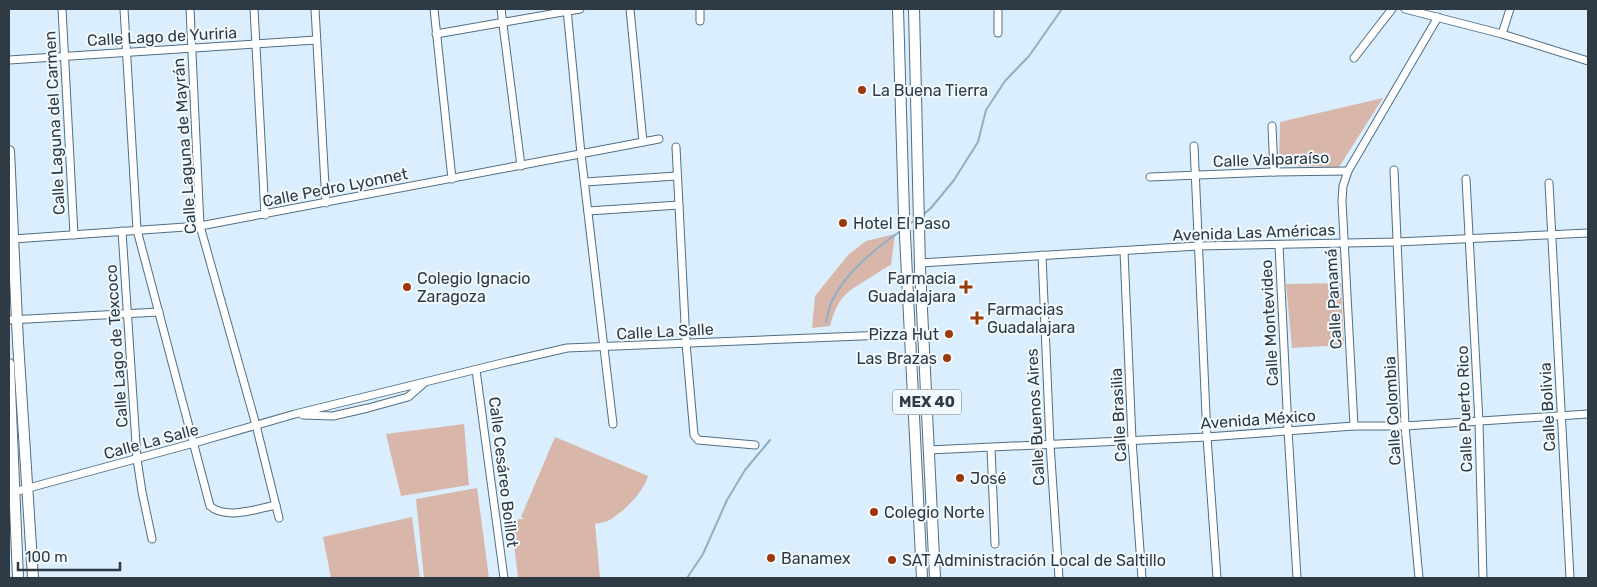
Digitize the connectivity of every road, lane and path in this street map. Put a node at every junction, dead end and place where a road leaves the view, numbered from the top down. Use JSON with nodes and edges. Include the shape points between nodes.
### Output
{"nodes":[{"id":1,"x":62,"y":9,"type":"edge"},
{"id":2,"x":124,"y":9,"type":"edge"},
{"id":3,"x":190,"y":9,"type":"edge"},
{"id":4,"x":254,"y":9,"type":"edge"},
{"id":5,"x":315,"y":9,"type":"edge"},
{"id":6,"x":434,"y":9,"type":"edge"},
{"id":7,"x":501,"y":9,"type":"edge"},
{"id":8,"x":580,"y":9,"type":"edge"},
{"id":9,"x":630,"y":9,"type":"edge"},
{"id":10,"x":700,"y":9,"type":"edge"},
{"id":11,"x":898,"y":9,"type":"edge"},
{"id":12,"x":914,"y":9,"type":"edge"},
{"id":13,"x":998,"y":9,"type":"edge"},
{"id":14,"x":1392,"y":9,"type":"edge"},
{"id":15,"x":1405,"y":9,"type":"edge"},
{"id":16,"x":1510,"y":9,"type":"edge"},
{"id":17,"x":567,"y":10,"type":"edge"},
{"id":18,"x":1438,"y":16,"type":"junction"},
{"id":19,"x":700,"y":21,"type":"dead end"},
{"id":20,"x":503,"y":23,"type":"junction"},
{"id":21,"x":998,"y":33,"type":"dead end"},
{"id":22,"x":436,"y":34,"type":"junction"},
{"id":23,"x":1502,"y":34,"type":"junction"},
{"id":24,"x":316,"y":40,"type":"junction"},
{"id":25,"x":256,"y":44,"type":"junction"},
{"id":26,"x":192,"y":47,"type":"junction"},
{"id":27,"x":126,"y":52,"type":"junction"},
{"id":28,"x":64,"y":56,"type":"junction"},
{"id":29,"x":1354,"y":58,"type":"dead end"},
{"id":30,"x":9,"y":60,"type":"edge"},
{"id":31,"x":1588,"y":61,"type":"edge"},
{"id":32,"x":1272,"y":126,"type":"dead end"},
{"id":33,"x":659,"y":139,"type":"dead end"},
{"id":34,"x":643,"y":142,"type":"junction"},
{"id":35,"x":1194,"y":146,"type":"dead end"},
{"id":36,"x":676,"y":147,"type":"dead end"},
{"id":37,"x":9,"y":151,"type":"edge"},
{"id":38,"x":581,"y":154,"type":"junction"},
{"id":39,"x":521,"y":166,"type":"junction"},
{"id":40,"x":1394,"y":170,"type":"dead end"},
{"id":41,"x":1348,"y":171,"type":"junction"},
{"id":42,"x":1274,"y":172,"type":"junction"},
{"id":43,"x":1195,"y":175,"type":"junction"},
{"id":44,"x":677,"y":176,"type":"junction"},
{"id":45,"x":1150,"y":177,"type":"dead end"},
{"id":46,"x":452,"y":179,"type":"junction"},
{"id":47,"x":1466,"y":179,"type":"dead end"},
{"id":48,"x":585,"y":182,"type":"junction"},
{"id":49,"x":1550,"y":183,"type":"dead end"},
{"id":50,"x":10,"y":188,"type":"edge"},
{"id":51,"x":326,"y":203,"type":"junction"},
{"id":52,"x":679,"y":205,"type":"junction"},
{"id":53,"x":588,"y":210,"type":"junction"},
{"id":54,"x":265,"y":214,"type":"junction"},
{"id":55,"x":200,"y":226,"type":"junction"},
{"id":56,"x":136,"y":230,"type":"junction"},
{"id":57,"x":122,"y":231,"type":"junction"},
{"id":58,"x":1588,"y":233,"type":"edge"},
{"id":59,"x":74,"y":235,"type":"junction"},
{"id":60,"x":1552,"y":235,"type":"junction"},
{"id":61,"x":13,"y":239,"type":"junction"},
{"id":62,"x":1470,"y":240,"type":"junction"},
{"id":63,"x":1397,"y":242,"type":"junction"},
{"id":64,"x":1344,"y":243,"type":"junction"},
{"id":65,"x":1198,"y":246,"type":"junction"},
{"id":66,"x":1279,"y":246,"type":"junction"},
{"id":67,"x":1124,"y":251,"type":"junction"},
{"id":68,"x":1042,"y":255,"type":"junction"},
{"id":69,"x":920,"y":263,"type":"junction"},
{"id":70,"x":159,"y":312,"type":"junction"},
{"id":71,"x":127,"y":314,"type":"junction"},
{"id":72,"x":13,"y":319,"type":"edge"},
{"id":73,"x":910,"y":334,"type":"junction"},
{"id":74,"x":686,"y":343,"type":"junction"},
{"id":75,"x":605,"y":347,"type":"junction"},
{"id":76,"x":9,"y":364,"type":"edge"},
{"id":77,"x":476,"y":370,"type":"junction"},
{"id":78,"x":424,"y":383,"type":"junction"},
{"id":79,"x":295,"y":414,"type":"junction"},
{"id":80,"x":1588,"y":414,"type":"edge"},
{"id":81,"x":1560,"y":416,"type":"junction"},
{"id":82,"x":1479,"y":422,"type":"junction"},
{"id":83,"x":613,"y":424,"type":"dead end"},
{"id":84,"x":256,"y":426,"type":"junction"},
{"id":85,"x":1354,"y":426,"type":"junction"},
{"id":86,"x":1404,"y":426,"type":"junction"},
{"id":87,"x":1288,"y":430,"type":"junction"},
{"id":88,"x":1207,"y":436,"type":"junction"},
{"id":89,"x":1132,"y":440,"type":"junction"},
{"id":90,"x":194,"y":444,"type":"junction"},
{"id":91,"x":1050,"y":444,"type":"junction"},
{"id":92,"x":754,"y":445,"type":"dead end"},
{"id":93,"x":991,"y":448,"type":"junction"},
{"id":94,"x":929,"y":450,"type":"junction"},
{"id":95,"x":137,"y":459,"type":"junction"},
{"id":96,"x":28,"y":489,"type":"junction"},
{"id":97,"x":14,"y":492,"type":"junction"},
{"id":98,"x":276,"y":505,"type":"junction"},
{"id":99,"x":279,"y":518,"type":"dead end"},
{"id":100,"x":152,"y":539,"type":"dead end"},
{"id":101,"x":995,"y":544,"type":"dead end"},
{"id":102,"x":18,"y":578,"type":"edge"},
{"id":103,"x":33,"y":578,"type":"edge"},
{"id":104,"x":504,"y":578,"type":"edge"},
{"id":105,"x":922,"y":578,"type":"edge"},
{"id":106,"x":935,"y":578,"type":"edge"},
{"id":107,"x":1059,"y":578,"type":"edge"},
{"id":108,"x":1142,"y":578,"type":"edge"},
{"id":109,"x":1218,"y":578,"type":"edge"},
{"id":110,"x":1298,"y":578,"type":"edge"},
{"id":111,"x":1419,"y":578,"type":"edge"},
{"id":112,"x":1483,"y":578,"type":"edge"},
{"id":113,"x":1570,"y":578,"type":"edge"}],
"edges":[{"from":1,"to":28,"type":"street","name":"Calle Laguna del Carmen"},
{"from":2,"to":27,"type":"street"},
{"from":3,"to":26,"type":"street","name":"Calle Laguna de Mayrán"},
{"from":4,"to":25,"type":"street"},
{"from":5,"to":24,"type":"street"},
{"from":6,"to":22,"type":"street"},
{"from":7,"to":20,"type":"street"},
{"from":8,"to":17,"type":"street"},
{"from":9,"to":34,"type":"street"},
{"from":10,"to":19,"type":"street"},
{"from":11,"to":73,"type":"main road","number":"MEX 40"},
{"from":12,"to":69,"type":"main road","number":"MEX 40"},
{"from":13,"to":21,"type":"street"},
{"from":14,"to":29,"type":"street"},
{"from":15,"to":18,"type":"street"},
{"from":16,"to":23,"type":"street"},
{"from":17,"to":20,"type":"street"},
{"from":17,"to":38,"type":"street"},
{"from":18,"to":23,"type":"street"},
{"from":18,"to":41,"type":"street","name":"Calle Panamá"},
{"from":20,"to":22,"type":"street"},
{"from":20,"to":39,"type":"street"},
{"from":22,"to":46,"type":"street"},
{"from":23,"to":31,"type":"street"},
{"from":24,"to":25,"type":"street","name":"Calle Lago de Yuriria"},
{"from":24,"to":51,"type":"street"},
{"from":25,"to":26,"type":"street","name":"Calle Lago de Yuriria"},
{"from":25,"to":54,"type":"street"},
{"from":26,"to":27,"type":"street","name":"Calle Lago de Yuriria"},
{"from":26,"to":55,"type":"street","name":"Calle Laguna de Mayrán"},
{"from":27,"to":28,"type":"street","name":"Calle Lago de Yuriria"},
{"from":27,"to":56,"type":"street"},
{"from":28,"to":30,"type":"street","name":"Calle Lago de Yuriria"},
{"from":28,"to":59,"type":"street","name":"Calle Laguna del Carmen"},
{"from":32,"to":42,"type":"street"},
{"from":33,"to":34,"type":"street","name":"Calle Pedro Lyonnet"},
{"from":34,"to":38,"type":"street","name":"Calle Pedro Lyonnet"},
{"from":35,"to":43,"type":"street"},
{"from":36,"to":44,"type":"street"},
{"from":37,"to":50,"type":"main road"},
{"from":38,"to":39,"type":"street","name":"Calle Pedro Lyonnet"},
{"from":38,"to":48,"type":"street"},
{"from":39,"to":46,"type":"street","name":"Calle Pedro Lyonnet"},
{"from":40,"to":63,"type":"street","name":"Calle Colombia"},
{"from":41,"to":42,"type":"street","name":"Calle Valparaíso"},
{"from":41,"to":64,"type":"street","name":"Calle Panamá","via":[[1342,200]]},
{"from":42,"to":43,"type":"street","name":"Calle Valparaíso"},
{"from":43,"to":45,"type":"street","name":"Calle Valparaíso"},
{"from":43,"to":65,"type":"street"},
{"from":44,"to":48,"type":"street"},
{"from":44,"to":52,"type":"street"},
{"from":46,"to":51,"type":"street","name":"Calle Pedro Lyonnet"},
{"from":47,"to":62,"type":"street","name":"Calle Puerto Rico"},
{"from":48,"to":53,"type":"street"},
{"from":49,"to":60,"type":"street","name":"Calle Bolivia"},
{"from":50,"to":61,"type":"main road"},
{"from":51,"to":54,"type":"street","name":"Calle Pedro Lyonnet"},
{"from":52,"to":53,"type":"street"},
{"from":52,"to":74,"type":"street"},
{"from":53,"to":75,"type":"street"},
{"from":54,"to":55,"type":"street","name":"Calle Pedro Lyonnet"},
{"from":55,"to":56,"type":"street","name":"Calle Pedro Lyonnet"},
{"from":55,"to":84,"type":"street","name":"Calle Laguna de Mayrán"},
{"from":56,"to":57,"type":"street","name":"Calle Pedro Lyonnet"},
{"from":56,"to":70,"type":"street"},
{"from":57,"to":59,"type":"street","name":"Calle Pedro Lyonnet"},
{"from":57,"to":71,"type":"street","name":"Calle Lago de Texcoco"},
{"from":58,"to":60,"type":"street","name":"Avenida Las Américas"},
{"from":59,"to":61,"type":"street","name":"Calle Pedro Lyonnet"},
{"from":60,"to":62,"type":"street","name":"Avenida Las Américas"},
{"from":60,"to":81,"type":"street","name":"Calle Bolivia"},
{"from":61,"to":72,"type":"main road"},
{"from":62,"to":63,"type":"street","name":"Avenida Las Américas"},
{"from":62,"to":82,"type":"street","name":"Calle Puerto Rico"},
{"from":63,"to":64,"type":"street","name":"Avenida Las Américas"},
{"from":63,"to":86,"type":"street","name":"Calle Colombia"},
{"from":64,"to":66,"type":"street","name":"Avenida Las Américas"},
{"from":64,"to":85,"type":"street","name":"Calle Panamá"},
{"from":65,"to":66,"type":"street","name":"Avenida Las Américas"},
{"from":65,"to":67,"type":"street","name":"Avenida Las Américas"},
{"from":65,"to":88,"type":"street"},
{"from":66,"to":87,"type":"street","name":"Calle Montevideo"},
{"from":67,"to":68,"type":"street","name":"Avenida Las Américas"},
{"from":67,"to":89,"type":"street","name":"Calle Brasilia"},
{"from":68,"to":69,"type":"street","name":"Avenida Las Américas"},
{"from":68,"to":91,"type":"street","name":"Calle Buenos Aires"},
{"from":69,"to":94,"type":"main road","number":"MEX 40"},
{"from":70,"to":71,"type":"street"},
{"from":70,"to":90,"type":"street"},
{"from":71,"to":72,"type":"street"},
{"from":71,"to":95,"type":"street","name":"Calle Lago de Texcoco"},
{"from":72,"to":96,"type":"main road"},
{"from":73,"to":74,"type":"street","name":"Calle La Salle"},
{"from":73,"to":105,"type":"main road","number":"MEX 40"},
{"from":74,"to":75,"type":"street","name":"Calle La Salle"},
{"from":74,"to":92,"type":"street","via":[[694,435],[700,441]]},
{"from":75,"to":77,"type":"street","name":"Calle La Salle","via":[[568,348]]},
{"from":75,"to":83,"type":"street"},
{"from":76,"to":97,"type":"main road"},
{"from":77,"to":78,"type":"street","name":"Calle La Salle"},
{"from":77,"to":104,"type":"street","name":"Calle Cesáreo Boillot"},
{"from":78,"to":79,"type":"street","name":"Calle La Salle"},
{"from":78,"to":79,"type":"street","name":"Calle La Salle","via":[[408,397],[368,408],[333,416]]},
{"from":79,"to":84,"type":"street","name":"Calle La Salle"},
{"from":80,"to":81,"type":"street","name":"Avenida México"},
{"from":81,"to":82,"type":"street","name":"Avenida México"},
{"from":81,"to":113,"type":"street","name":"Calle Bolivia"},
{"from":82,"to":86,"type":"street","name":"Avenida México"},
{"from":82,"to":112,"type":"street","name":"Calle Puerto Rico"},
{"from":84,"to":90,"type":"street","name":"Calle La Salle"},
{"from":84,"to":98,"type":"street","name":"Calle Laguna de Mayrán"},
{"from":85,"to":86,"type":"street","name":"Avenida México"},
{"from":85,"to":87,"type":"street","name":"Avenida México"},
{"from":86,"to":111,"type":"street","name":"Calle Colombia"},
{"from":87,"to":88,"type":"street","name":"Avenida México"},
{"from":87,"to":110,"type":"street","name":"Calle Montevideo"},
{"from":88,"to":89,"type":"street","name":"Avenida México"},
{"from":88,"to":109,"type":"street"},
{"from":89,"to":91,"type":"street","name":"Avenida México"},
{"from":89,"to":108,"type":"street","name":"Calle Brasilia"},
{"from":90,"to":95,"type":"street","name":"Calle La Salle"},
{"from":90,"to":98,"type":"street","via":[[210,506],[214,510],[244,512]]},
{"from":91,"to":93,"type":"street","name":"Avenida México"},
{"from":91,"to":107,"type":"street","name":"Calle Buenos Aires"},
{"from":93,"to":94,"type":"street","name":"Avenida México"},
{"from":93,"to":101,"type":"street"},
{"from":94,"to":106,"type":"main road","number":"MEX 40"},
{"from":95,"to":96,"type":"street","name":"Calle La Salle"},
{"from":95,"to":100,"type":"street","name":"Calle Lago de Texcoco"},
{"from":96,"to":97,"type":"street","name":"Calle La Salle"},
{"from":96,"to":103,"type":"main road"},
{"from":97,"to":102,"type":"main road"},
{"from":98,"to":99,"type":"street","name":"Calle Laguna de Mayrán"}]}
